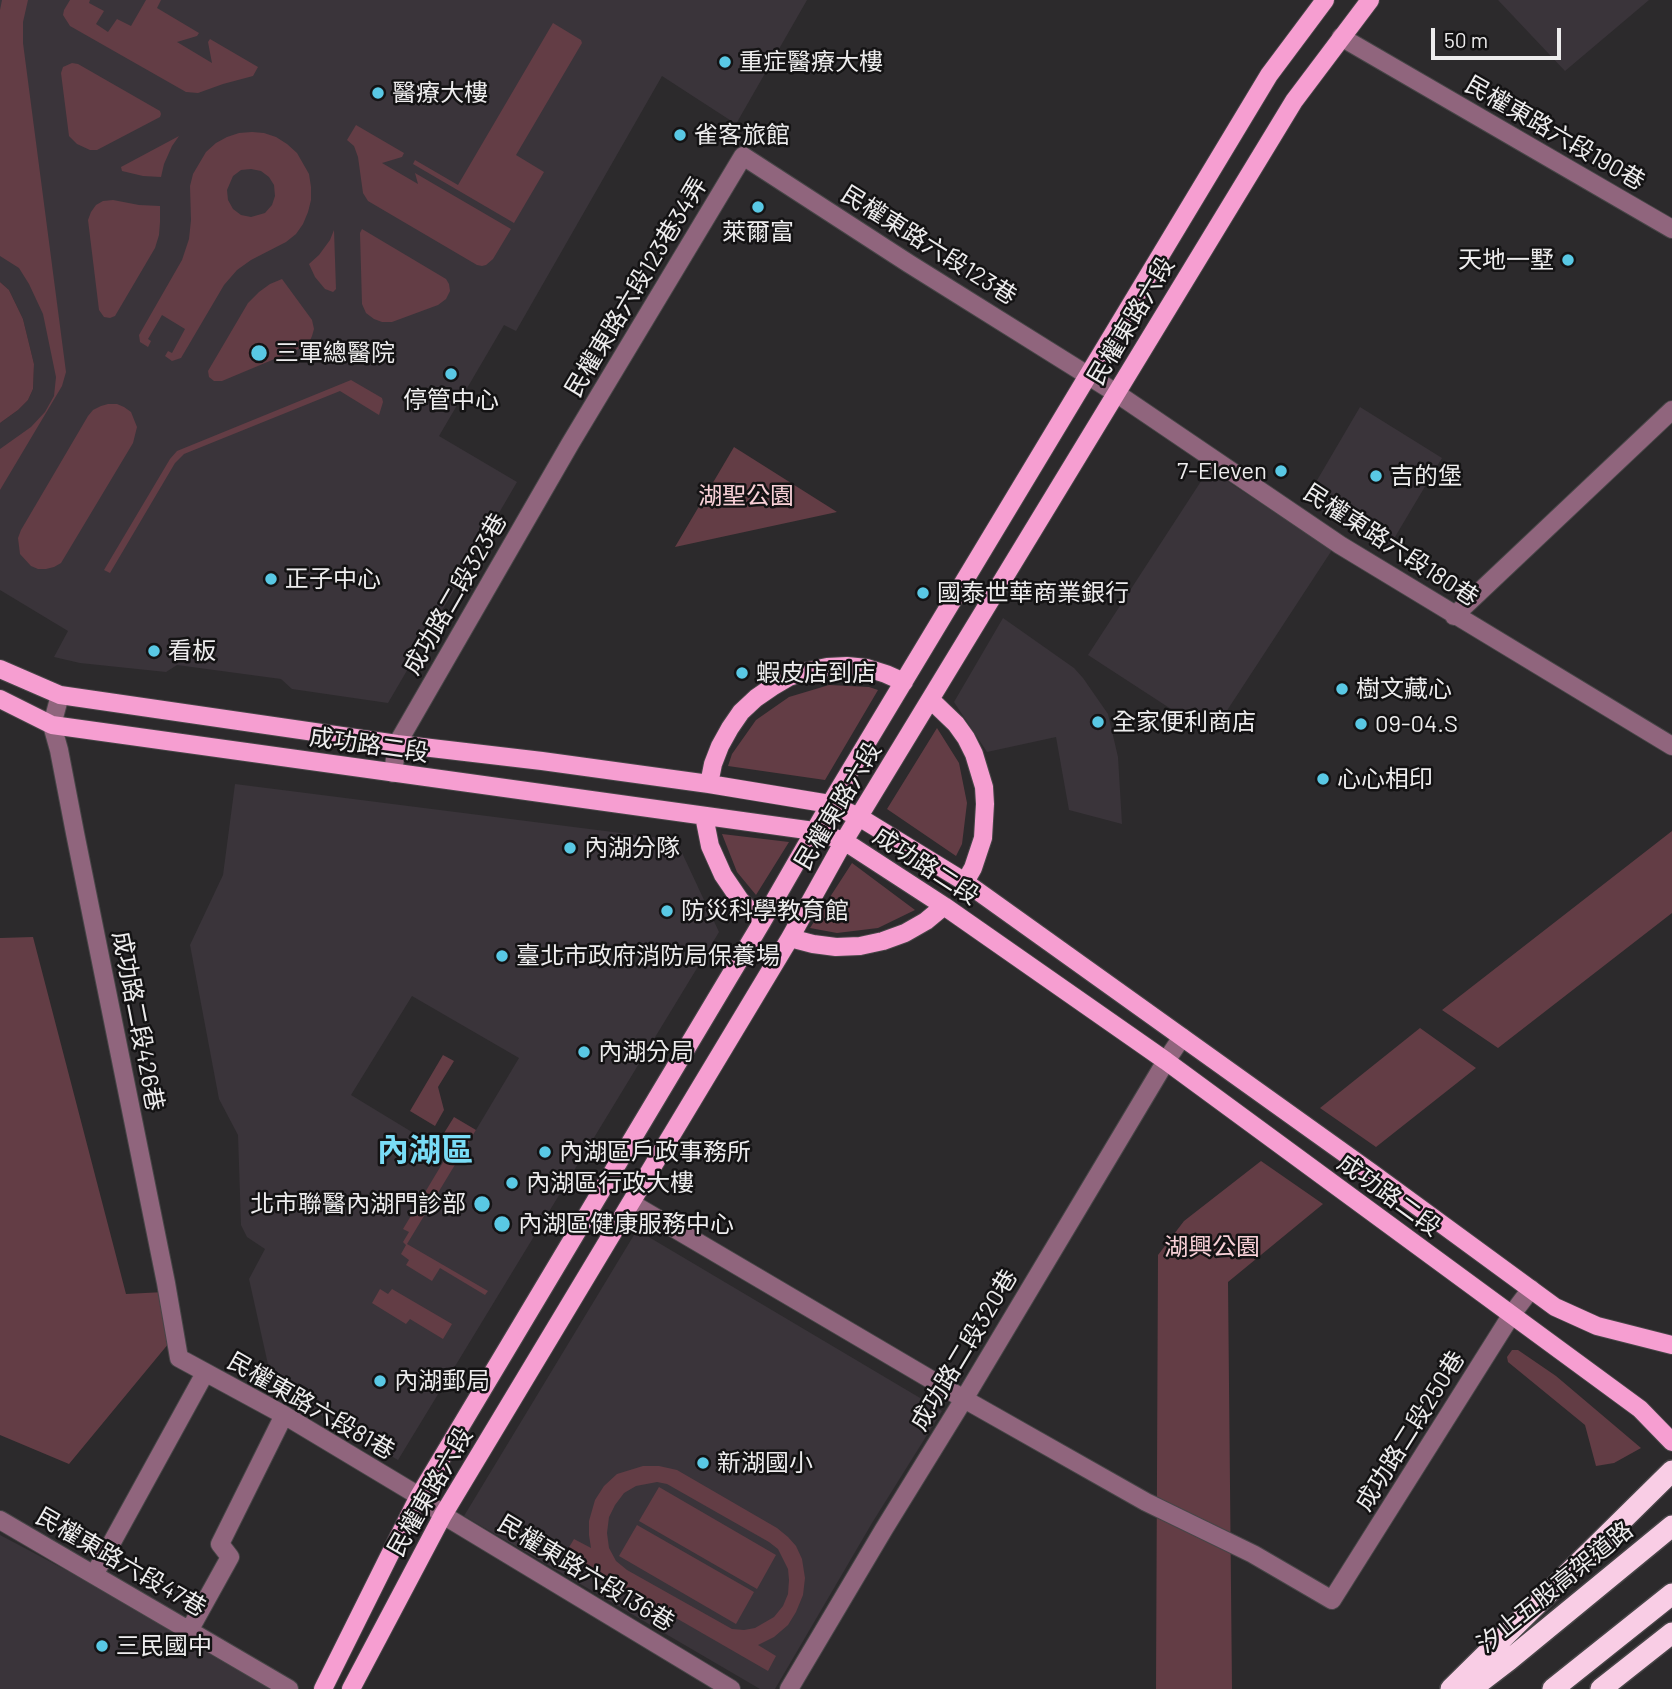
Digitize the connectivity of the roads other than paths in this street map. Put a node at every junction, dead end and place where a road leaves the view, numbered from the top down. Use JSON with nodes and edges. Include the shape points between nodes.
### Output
{"nodes":[{"id":1,"x":1325,"y":0,"type":"edge"},
{"id":2,"x":1370,"y":0,"type":"edge"},
{"id":3,"x":1341,"y":37,"type":"junction"},
{"id":4,"x":743,"y":156,"type":"joint"},
{"id":5,"x":1672,"y":229,"type":"edge"},
{"id":6,"x":1089,"y":375,"type":"junction"},
{"id":7,"x":1116,"y":393,"type":"junction"},
{"id":8,"x":1672,"y":410,"type":"edge"},
{"id":9,"x":570,"y":444,"type":"joint"},
{"id":10,"x":1454,"y":616,"type":"junction"},
{"id":11,"x":0,"y":668,"type":"edge"},
{"id":12,"x":904,"y":682,"type":"junction"},
{"id":13,"x":60,"y":695,"type":"junction"},
{"id":14,"x":0,"y":699,"type":"edge"},
{"id":15,"x":931,"y":700,"type":"junction"},
{"id":16,"x":52,"y":725,"type":"junction"},
{"id":17,"x":397,"y":744,"type":"junction"},
{"id":18,"x":1672,"y":746,"type":"edge"},
{"id":19,"x":393,"y":773,"type":"junction"},
{"id":20,"x":709,"y":784,"type":"junction"},
{"id":21,"x":830,"y":804,"type":"junction"},
{"id":22,"x":704,"y":816,"type":"junction"},
{"id":23,"x":859,"y":817,"type":"junction"},
{"id":24,"x":814,"y":831,"type":"junction"},
{"id":25,"x":844,"y":841,"type":"junction"},
{"id":26,"x":965,"y":882,"type":"junction"},
{"id":27,"x":944,"y":906,"type":"junction"},
{"id":28,"x":762,"y":922,"type":"junction"},
{"id":29,"x":790,"y":937,"type":"junction"},
{"id":30,"x":1181,"y":1037,"type":"junction"},
{"id":31,"x":1166,"y":1061,"type":"junction"},
{"id":32,"x":631,"y":1203,"type":"junction"},
{"id":33,"x":1531,"y":1289,"type":"junction"},
{"id":34,"x":1512,"y":1314,"type":"junction"},
{"id":35,"x":1672,"y":1345,"type":"edge"},
{"id":36,"x":179,"y":1358,"type":"joint"},
{"id":37,"x":205,"y":1373,"type":"junction"},
{"id":38,"x":964,"y":1399,"type":"junction"},
{"id":39,"x":284,"y":1415,"type":"junction"},
{"id":40,"x":1672,"y":1442,"type":"edge"},
{"id":41,"x":1672,"y":1471,"type":"edge"},
{"id":42,"x":419,"y":1496,"type":"junction"},
{"id":43,"x":443,"y":1515,"type":"junction"},
{"id":44,"x":0,"y":1521,"type":"edge"},
{"id":45,"x":1672,"y":1526,"type":"edge"},
{"id":46,"x":94,"y":1575,"type":"junction"},
{"id":47,"x":1672,"y":1594,"type":"edge"},
{"id":48,"x":190,"y":1631,"type":"junction"},
{"id":49,"x":1672,"y":1633,"type":"edge"},
{"id":50,"x":289,"y":1689,"type":"edge"},
{"id":51,"x":323,"y":1689,"type":"edge"},
{"id":52,"x":351,"y":1689,"type":"edge"},
{"id":53,"x":731,"y":1689,"type":"edge"},
{"id":54,"x":789,"y":1689,"type":"edge"},
{"id":55,"x":1451,"y":1689,"type":"edge"},
{"id":56,"x":1471,"y":1689,"type":"edge"},
{"id":57,"x":1553,"y":1689,"type":"edge"},
{"id":58,"x":1601,"y":1689,"type":"edge"}],
"edges":[{"from":1,"to":6,"type":"main road","name":"民權東路六段","via":[[1269,75]]},
{"from":2,"to":3,"type":"main road","name":"民權東路六段"},
{"from":3,"to":5,"type":"street","name":"民權東路六段190巷"},
{"from":3,"to":7,"type":"main road","name":"民權東路六段","via":[[1294,101]]},
{"from":4,"to":6,"type":"street","name":"民權東路六段123巷"},
{"from":4,"to":9,"type":"street","name":"民權東路六段123巷34弄"},
{"from":6,"to":7,"type":"street","name":"民權東路六段180巷"},
{"from":6,"to":12,"type":"main road","name":"民權東路六段"},
{"from":7,"to":10,"type":"street","name":"民權東路六段180巷","via":[[1340,545]]},
{"from":7,"to":15,"type":"main road","name":"民權東路六段"},
{"from":8,"to":10,"type":"street"},
{"from":9,"to":17,"type":"street","name":"成功路二段323巷"},
{"from":10,"to":18,"type":"street","name":"民權東路六段180巷"},
{"from":11,"to":13,"type":"main road","name":"成功路二段"},
{"from":12,"to":20,"type":"main road","via":[[847,666],[789,677],[741,712],[720,746]]},
{"from":12,"to":21,"type":"main road","name":"民權東路六段"},
{"from":13,"to":16,"type":"street","name":"成功路二段426巷"},
{"from":13,"to":17,"type":"main road","name":"成功路二段"},
{"from":14,"to":16,"type":"main road","name":"成功路二段"},
{"from":15,"to":23,"type":"main road","name":"民權東路六段"},
{"from":15,"to":26,"type":"main road","via":[[965,738],[984,787],[983,838]]},
{"from":16,"to":19,"type":"main road","name":"成功路二段"},
{"from":16,"to":36,"type":"street","name":"成功路二段426巷"},
{"from":17,"to":19,"type":"street","name":"成功路二段323巷"},
{"from":17,"to":20,"type":"main road","name":"成功路二段"},
{"from":19,"to":22,"type":"main road","name":"成功路二段"},
{"from":20,"to":21,"type":"main road","name":"成功路二段"},
{"from":21,"to":23,"type":"main road","name":"成功路二段"},
{"from":21,"to":24,"type":"main road","name":"民權東路六段"},
{"from":22,"to":24,"type":"main road","name":"成功路二段"},
{"from":22,"to":28,"type":"main road","via":[[723,875]]},
{"from":23,"to":25,"type":"main road","name":"民權東路六段"},
{"from":23,"to":26,"type":"main road","name":"成功路二段"},
{"from":24,"to":25,"type":"main road","name":"成功路二段"},
{"from":24,"to":28,"type":"main road","name":"民權東路六段"},
{"from":25,"to":27,"type":"main road","name":"成功路二段"},
{"from":25,"to":29,"type":"main road","name":"民權東路六段"},
{"from":26,"to":30,"type":"main road","name":"成功路二段"},
{"from":27,"to":29,"type":"main road","via":[[926,921],[883,942],[836,947]]},
{"from":27,"to":31,"type":"main road","name":"成功路二段"},
{"from":28,"to":42,"type":"main road","name":"民權東路六段"},
{"from":29,"to":32,"type":"main road","name":"民權東路六段"},
{"from":30,"to":31,"type":"street","name":"成功路二段320巷"},
{"from":30,"to":33,"type":"main road","name":"成功路二段"},
{"from":31,"to":34,"type":"main road","name":"成功路二段"},
{"from":31,"to":38,"type":"street","name":"成功路二段320巷"},
{"from":32,"to":38,"type":"street"},
{"from":32,"to":43,"type":"main road","name":"民權東路六段"},
{"from":33,"to":34,"type":"street","name":"成功路二段250巷"},
{"from":33,"to":35,"type":"main road","name":"成功路二段","via":[[1555,1307],[1597,1326]]},
{"from":34,"to":38,"type":"street","name":"成功路二段250巷","via":[[1332,1600],[1146,1503]]},
{"from":34,"to":40,"type":"main road","name":"成功路二段","via":[[1640,1409]]},
{"from":36,"to":37,"type":"street","name":"民權東路六段81巷"},
{"from":37,"to":39,"type":"street","name":"民權東路六段81巷"},
{"from":37,"to":46,"type":"street"},
{"from":38,"to":54,"type":"street","name":"成功路二段320巷"},
{"from":39,"to":42,"type":"street","name":"民權東路六段81巷"},
{"from":39,"to":48,"type":"street","via":[[220,1544],[230,1557]]},
{"from":41,"to":55,"type":"highway"},
{"from":42,"to":43,"type":"street","name":"民權東路六段136巷"},
{"from":42,"to":51,"type":"main road","name":"民權東路六段"},
{"from":43,"to":52,"type":"main road","name":"民權東路六段"},
{"from":43,"to":53,"type":"street","name":"民權東路六段136巷"},
{"from":44,"to":46,"type":"street","name":"民權東路六段47巷"},
{"from":45,"to":56,"type":"highway","name":"汐止五股高架道路"},
{"from":46,"to":48,"type":"street","name":"民權東路六段47巷"},
{"from":47,"to":57,"type":"highway"},
{"from":48,"to":50,"type":"street","name":"民權東路六段47巷"},
{"from":49,"to":58,"type":"highway"}]}
